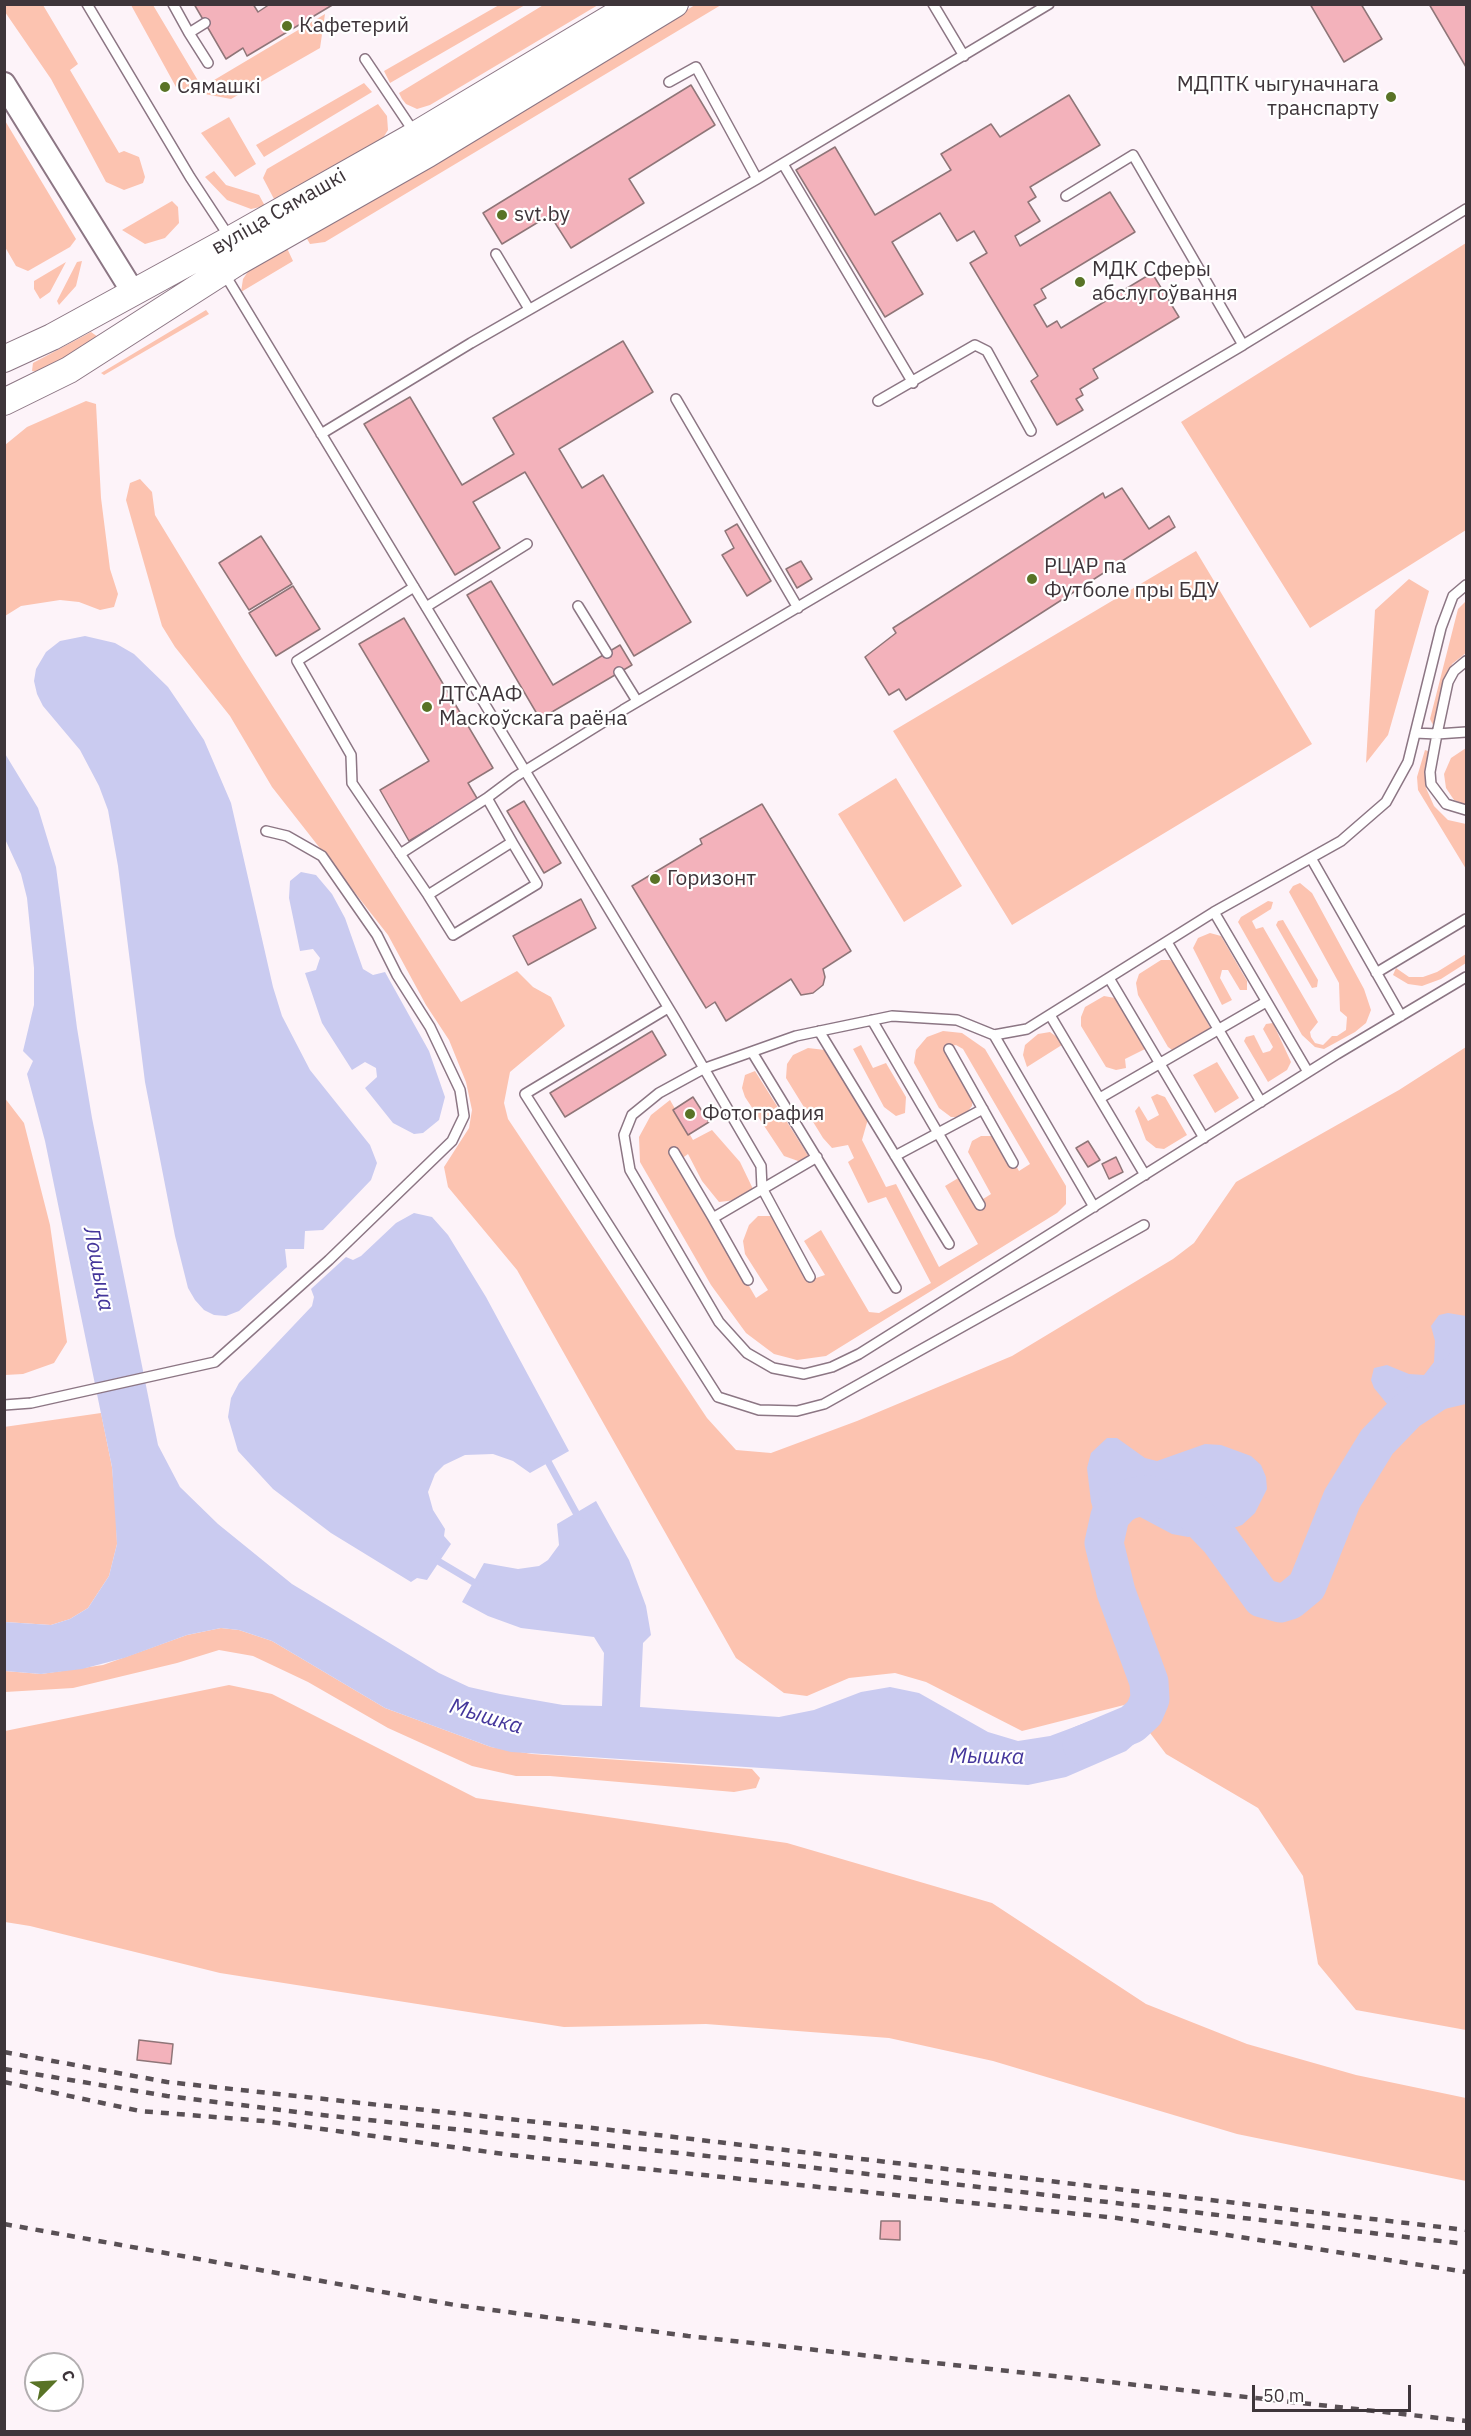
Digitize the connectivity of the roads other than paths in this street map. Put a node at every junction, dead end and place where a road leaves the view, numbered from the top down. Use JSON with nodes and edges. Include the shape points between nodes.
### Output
{"nodes":[{"id":1,"x":87,"y":4,"type":"edge"},
{"id":2,"x":172,"y":4,"type":"edge"},
{"id":3,"x":634,"y":4,"type":"edge"},
{"id":4,"x":675,"y":4,"type":"edge"},
{"id":5,"x":933,"y":4,"type":"edge"},
{"id":6,"x":1049,"y":4,"type":"edge"},
{"id":7,"x":205,"y":23,"type":"dead end"},
{"id":8,"x":189,"y":33,"type":"junction"},
{"id":9,"x":964,"y":56,"type":"junction"},
{"id":10,"x":365,"y":59,"type":"dead end"},
{"id":11,"x":208,"y":63,"type":"dead end"},
{"id":12,"x":669,"y":82,"type":"dead end"},
{"id":13,"x":4,"y":84,"type":"edge"},
{"id":14,"x":422,"y":144,"type":"junction"},
{"id":15,"x":783,"y":164,"type":"junction"},
{"id":16,"x":757,"y":179,"type":"junction"},
{"id":17,"x":1066,"y":196,"type":"dead end"},
{"id":18,"x":1467,"y":209,"type":"edge"},
{"id":19,"x":496,"y":254,"type":"dead end"},
{"id":20,"x":223,"y":257,"type":"junction"},
{"id":21,"x":133,"y":292,"type":"junction"},
{"id":22,"x":529,"y":309,"type":"junction"},
{"id":23,"x":149,"y":319,"type":"junction"},
{"id":24,"x":1243,"y":345,"type":"junction"},
{"id":25,"x":4,"y":359,"type":"edge"},
{"id":26,"x":913,"y":383,"type":"junction"},
{"id":27,"x":676,"y":399,"type":"dead end"},
{"id":28,"x":878,"y":401,"type":"dead end"},
{"id":29,"x":4,"y":402,"type":"edge"},
{"id":30,"x":1031,"y":430,"type":"dead end"},
{"id":31,"x":321,"y":434,"type":"junction"},
{"id":32,"x":527,"y":544,"type":"dead end"},
{"id":33,"x":1467,"y":585,"type":"edge"},
{"id":34,"x":414,"y":587,"type":"junction"},
{"id":35,"x":578,"y":606,"type":"dead end"},
{"id":36,"x":426,"y":607,"type":"junction"},
{"id":37,"x":798,"y":608,"type":"junction"},
{"id":38,"x":607,"y":653,"type":"dead end"},
{"id":39,"x":1467,"y":661,"type":"edge"},
{"id":40,"x":619,"y":672,"type":"dead end"},
{"id":41,"x":637,"y":702,"type":"junction"},
{"id":42,"x":1467,"y":732,"type":"edge"},
{"id":43,"x":1415,"y":733,"type":"junction"},
{"id":44,"x":1437,"y":734,"type":"junction"},
{"id":45,"x":525,"y":770,"type":"junction"},
{"id":46,"x":488,"y":798,"type":"junction"},
{"id":47,"x":1467,"y":810,"type":"edge"},
{"id":48,"x":266,"y":831,"type":"dead end"},
{"id":49,"x":512,"y":842,"type":"junction"},
{"id":50,"x":400,"y":854,"type":"junction"},
{"id":51,"x":1311,"y":858,"type":"junction"},
{"id":52,"x":428,"y":895,"type":"junction"},
{"id":53,"x":1214,"y":912,"type":"junction"},
{"id":54,"x":1467,"y":919,"type":"edge"},
{"id":55,"x":1167,"y":942,"type":"junction"},
{"id":56,"x":1376,"y":973,"type":"junction"},
{"id":57,"x":1467,"y":977,"type":"edge"},
{"id":58,"x":1109,"y":978,"type":"junction"},
{"id":59,"x":1266,"y":1002,"type":"junction"},
{"id":60,"x":668,"y":1008,"type":"junction"},
{"id":61,"x":1050,"y":1015,"type":"junction"},
{"id":62,"x":1401,"y":1016,"type":"junction"},
{"id":63,"x":872,"y":1020,"type":"junction"},
{"id":64,"x":1219,"y":1030,"type":"junction"},
{"id":65,"x":819,"y":1031,"type":"junction"},
{"id":66,"x":994,"y":1035,"type":"junction"},
{"id":67,"x":949,"y":1049,"type":"dead end"},
{"id":68,"x":752,"y":1052,"type":"junction"},
{"id":69,"x":1160,"y":1064,"type":"junction"},
{"id":70,"x":703,"y":1070,"type":"junction"},
{"id":71,"x":1308,"y":1072,"type":"junction"},
{"id":72,"x":1100,"y":1098,"type":"junction"},
{"id":73,"x":1261,"y":1102,"type":"junction"},
{"id":74,"x":983,"y":1109,"type":"junction"},
{"id":75,"x":938,"y":1134,"type":"junction"},
{"id":76,"x":1204,"y":1138,"type":"junction"},
{"id":77,"x":674,"y":1152,"type":"dead end"},
{"id":78,"x":895,"y":1156,"type":"junction"},
{"id":79,"x":817,"y":1157,"type":"junction"},
{"id":80,"x":1013,"y":1163,"type":"dead end"},
{"id":81,"x":1145,"y":1175,"type":"junction"},
{"id":82,"x":762,"y":1188,"type":"junction"},
{"id":83,"x":980,"y":1205,"type":"dead end"},
{"id":84,"x":1094,"y":1207,"type":"junction"},
{"id":85,"x":713,"y":1218,"type":"junction"},
{"id":86,"x":1144,"y":1225,"type":"dead end"},
{"id":87,"x":948,"y":1244,"type":"dead end"},
{"id":88,"x":810,"y":1277,"type":"dead end"},
{"id":89,"x":748,"y":1280,"type":"dead end"},
{"id":90,"x":896,"y":1288,"type":"dead end"},
{"id":91,"x":4,"y":1405,"type":"edge"}],
"edges":[{"from":1,"to":20,"type":"lane","via":[[190,177]]},
{"from":2,"to":8,"type":"lane"},
{"from":3,"to":14,"type":"main road","name":"вуліца Сямашкі"},
{"from":4,"to":14,"type":"main road","name":"вуліца Сямашкі"},
{"from":5,"to":9,"type":"lane"},
{"from":6,"to":9,"type":"lane"},
{"from":7,"to":8,"type":"lane"},
{"from":8,"to":11,"type":"lane"},
{"from":9,"to":15,"type":"lane"},
{"from":10,"to":14,"type":"lane"},
{"from":12,"to":16,"type":"lane","via":[[696,67]]},
{"from":13,"to":21,"type":"street"},
{"from":14,"to":20,"type":"main road","name":"вуліца Сямашкі"},
{"from":15,"to":16,"type":"lane"},
{"from":15,"to":26,"type":"lane"},
{"from":16,"to":22,"type":"lane"},
{"from":17,"to":24,"type":"lane","via":[[1133,155]]},
{"from":18,"to":24,"type":"lane"},
{"from":19,"to":22,"type":"lane"},
{"from":20,"to":21,"type":"main road","name":"вуліца Сямашкі"},
{"from":20,"to":23,"type":"main road","name":"вуліца Сямашкі"},
{"from":20,"to":31,"type":"lane"},
{"from":21,"to":23,"type":"main road"},
{"from":21,"to":25,"type":"main road","name":"вуліца Сямашкі"},
{"from":22,"to":31,"type":"lane"},
{"from":23,"to":29,"type":"main road","name":"вуліца Сямашкі","via":[[62,374]]},
{"from":24,"to":37,"type":"lane"},
{"from":26,"to":28,"type":"lane"},
{"from":26,"to":30,"type":"lane","via":[[975,345],[987,351]]},
{"from":27,"to":37,"type":"lane"},
{"from":31,"to":34,"type":"lane"},
{"from":32,"to":36,"type":"lane"},
{"from":33,"to":43,"type":"lane","via":[[1453,596],[1441,628]]},
{"from":34,"to":36,"type":"lane"},
{"from":34,"to":50,"type":"lane","via":[[297,661],[351,755],[352,783]]},
{"from":35,"to":38,"type":"lane"},
{"from":36,"to":45,"type":"lane"},
{"from":37,"to":41,"type":"lane"},
{"from":39,"to":44,"type":"lane","via":[[1448,682]]},
{"from":40,"to":41,"type":"lane"},
{"from":41,"to":45,"type":"lane"},
{"from":42,"to":44,"type":"lane"},
{"from":43,"to":44,"type":"lane"},
{"from":43,"to":51,"type":"lane","via":[[1408,762],[1386,802],[1341,841]]},
{"from":44,"to":47,"type":"lane","via":[[1431,784],[1446,804]]},
{"from":45,"to":46,"type":"lane"},
{"from":45,"to":60,"type":"lane"},
{"from":46,"to":49,"type":"lane"},
{"from":46,"to":50,"type":"lane"},
{"from":48,"to":91,"type":"lane","via":[[287,836],[322,856],[365,917],[430,1027],[460,1090],[464,1116],[452,1142],[215,1362],[64,1396]]},
{"from":49,"to":52,"type":"lane"},
{"from":49,"to":52,"type":"lane","via":[[537,884],[453,935]]},
{"from":50,"to":52,"type":"lane"},
{"from":51,"to":53,"type":"lane"},
{"from":51,"to":56,"type":"lane"},
{"from":53,"to":55,"type":"lane"},
{"from":53,"to":59,"type":"lane"},
{"from":54,"to":56,"type":"lane"},
{"from":55,"to":58,"type":"lane"},
{"from":55,"to":64,"type":"lane"},
{"from":56,"to":62,"type":"lane"},
{"from":57,"to":62,"type":"lane"},
{"from":58,"to":61,"type":"lane"},
{"from":58,"to":69,"type":"lane"},
{"from":59,"to":64,"type":"lane"},
{"from":59,"to":71,"type":"lane"},
{"from":60,"to":70,"type":"lane"},
{"from":60,"to":86,"type":"lane","via":[[525,1094],[718,1397],[759,1410],[797,1411],[824,1404]]},
{"from":61,"to":66,"type":"lane","via":[[1027,1029]]},
{"from":61,"to":72,"type":"lane"},
{"from":62,"to":71,"type":"lane"},
{"from":63,"to":65,"type":"lane"},
{"from":63,"to":66,"type":"lane","via":[[892,1016],[957,1020]]},
{"from":63,"to":75,"type":"lane"},
{"from":64,"to":69,"type":"lane"},
{"from":64,"to":73,"type":"lane"},
{"from":65,"to":68,"type":"lane"},
{"from":65,"to":78,"type":"lane"},
{"from":66,"to":84,"type":"lane"},
{"from":67,"to":74,"type":"lane"},
{"from":68,"to":70,"type":"lane"},
{"from":68,"to":79,"type":"lane"},
{"from":69,"to":72,"type":"lane"},
{"from":69,"to":76,"type":"lane"},
{"from":70,"to":82,"type":"lane","via":[[760,1166]]},
{"from":70,"to":84,"type":"lane","via":[[658,1093],[632,1115],[624,1135],[630,1170],[719,1322],[747,1353],[773,1368],[804,1374],[859,1354]]},
{"from":71,"to":73,"type":"lane"},
{"from":72,"to":81,"type":"lane"},
{"from":73,"to":76,"type":"lane"},
{"from":74,"to":75,"type":"lane"},
{"from":74,"to":80,"type":"lane"},
{"from":75,"to":78,"type":"lane"},
{"from":75,"to":83,"type":"lane"},
{"from":76,"to":81,"type":"lane"},
{"from":77,"to":85,"type":"lane"},
{"from":78,"to":87,"type":"lane"},
{"from":79,"to":82,"type":"lane"},
{"from":79,"to":90,"type":"lane"},
{"from":81,"to":84,"type":"lane"},
{"from":82,"to":85,"type":"lane"},
{"from":82,"to":88,"type":"lane"},
{"from":85,"to":89,"type":"lane"}]}
